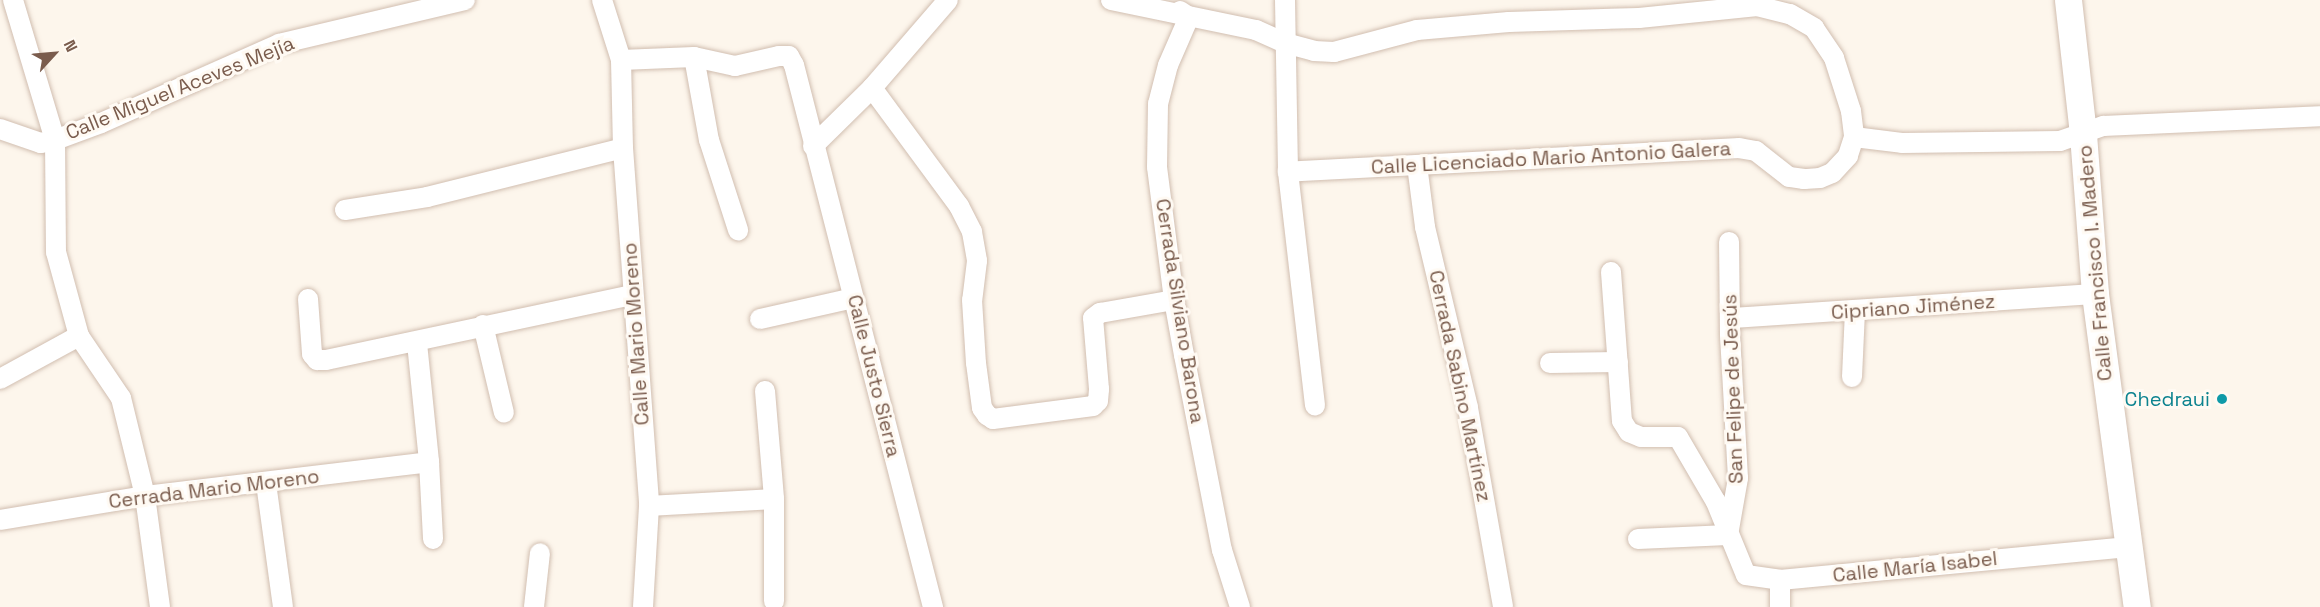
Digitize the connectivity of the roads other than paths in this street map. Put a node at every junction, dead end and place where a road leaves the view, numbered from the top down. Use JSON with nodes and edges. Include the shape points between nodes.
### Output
{"nodes":[{"id":1,"x":14,"y":0,"type":"edge"},
{"id":2,"x":465,"y":0,"type":"edge"},
{"id":3,"x":602,"y":0,"type":"edge"},
{"id":4,"x":948,"y":0,"type":"edge"},
{"id":5,"x":1111,"y":0,"type":"edge"},
{"id":6,"x":1163,"y":0,"type":"edge"},
{"id":7,"x":1285,"y":0,"type":"edge"},
{"id":8,"x":2068,"y":0,"type":"edge"},
{"id":9,"x":1189,"y":17,"type":"junction"},
{"id":10,"x":1285,"y":43,"type":"junction"},
{"id":11,"x":694,"y":57,"type":"junction"},
{"id":12,"x":621,"y":60,"type":"junction"},
{"id":13,"x":872,"y":88,"type":"junction"},
{"id":14,"x":2320,"y":116,"type":"edge"},
{"id":15,"x":0,"y":129,"type":"edge"},
{"id":16,"x":2083,"y":134,"type":"junction"},
{"id":17,"x":1854,"y":137,"type":"junction"},
{"id":18,"x":55,"y":140,"type":"junction"},
{"id":19,"x":813,"y":146,"type":"junction"},
{"id":20,"x":623,"y":148,"type":"junction"},
{"id":21,"x":1417,"y":165,"type":"junction"},
{"id":22,"x":1288,"y":172,"type":"junction"},
{"id":23,"x":345,"y":210,"type":"dead end"},
{"id":24,"x":738,"y":230,"type":"dead end"},
{"id":25,"x":1729,"y":242,"type":"dead end"},
{"id":26,"x":1611,"y":272,"type":"dead end"},
{"id":27,"x":2095,"y":294,"type":"junction"},
{"id":28,"x":633,"y":295,"type":"junction"},
{"id":29,"x":853,"y":298,"type":"junction"},
{"id":30,"x":308,"y":299,"type":"dead end"},
{"id":31,"x":1174,"y":300,"type":"junction"},
{"id":32,"x":1855,"y":311,"type":"junction"},
{"id":33,"x":1731,"y":318,"type":"junction"},
{"id":34,"x":760,"y":319,"type":"dead end"},
{"id":35,"x":483,"y":325,"type":"junction"},
{"id":36,"x":79,"y":336,"type":"junction"},
{"id":37,"x":417,"y":343,"type":"junction"},
{"id":38,"x":1618,"y":362,"type":"junction"},
{"id":39,"x":1550,"y":363,"type":"dead end"},
{"id":40,"x":1852,"y":377,"type":"dead end"},
{"id":41,"x":0,"y":379,"type":"edge"},
{"id":42,"x":765,"y":391,"type":"dead end"},
{"id":43,"x":1315,"y":405,"type":"dead end"},
{"id":44,"x":504,"y":413,"type":"dead end"},
{"id":45,"x":429,"y":462,"type":"junction"},
{"id":46,"x":266,"y":483,"type":"junction"},
{"id":47,"x":145,"y":496,"type":"junction"},
{"id":48,"x":774,"y":499,"type":"junction"},
{"id":49,"x":649,"y":506,"type":"junction"},
{"id":50,"x":0,"y":520,"type":"edge"},
{"id":51,"x":1728,"y":536,"type":"junction"},
{"id":52,"x":433,"y":539,"type":"dead end"},
{"id":53,"x":1638,"y":539,"type":"dead end"},
{"id":54,"x":2128,"y":547,"type":"junction"},
{"id":55,"x":540,"y":553,"type":"dead end"},
{"id":56,"x":1780,"y":580,"type":"junction"},
{"id":57,"x":774,"y":601,"type":"dead end"},
{"id":58,"x":160,"y":607,"type":"edge"},
{"id":59,"x":284,"y":607,"type":"edge"},
{"id":60,"x":534,"y":607,"type":"edge"},
{"id":61,"x":643,"y":607,"type":"edge"},
{"id":62,"x":933,"y":607,"type":"edge"},
{"id":63,"x":1240,"y":607,"type":"edge"},
{"id":64,"x":1503,"y":607,"type":"edge"},
{"id":65,"x":1780,"y":607,"type":"edge"},
{"id":66,"x":2137,"y":607,"type":"edge"}],
"edges":[{"from":1,"to":18,"type":"street"},
{"from":2,"to":18,"type":"street","name":"Calle Miguel Aceves Mejía","via":[[279,44]]},
{"from":3,"to":12,"type":"street","name":"Calle Mario Moreno"},
{"from":4,"to":13,"type":"street"},
{"from":5,"to":9,"type":"street"},
{"from":6,"to":9,"type":"street"},
{"from":7,"to":10,"type":"street"},
{"from":8,"to":16,"type":"main road","name":"Calle Francisco I. Madero"},
{"from":9,"to":10,"type":"street","via":[[1256,30]]},
{"from":9,"to":31,"type":"street","name":"Cerrada Silviano Barona","via":[[1168,65],[1158,104],[1157,168]]},
{"from":10,"to":17,"type":"street","via":[[1334,52],[1439,27],[1639,18],[1756,6],[1790,14],[1814,28],[1834,58],[1851,111]]},
{"from":10,"to":22,"type":"street"},
{"from":11,"to":12,"type":"street"},
{"from":11,"to":19,"type":"street","name":"Calle Justo Sierra","via":[[735,66],[789,56]]},
{"from":11,"to":24,"type":"street","via":[[709,140]]},
{"from":12,"to":20,"type":"street","name":"Calle Mario Moreno"},
{"from":13,"to":19,"type":"street"},
{"from":13,"to":31,"type":"street","via":[[959,206],[972,232],[977,261],[972,300],[976,363],[982,408],[993,419],[1093,406],[1098,401],[1099,389],[1093,318],[1100,313]]},
{"from":14,"to":16,"type":"street","via":[[2103,126]]},
{"from":15,"to":18,"type":"street","name":"Calle Miguel Aceves Mejía","via":[[40,143]]},
{"from":16,"to":17,"type":"street","via":[[2060,141],[1985,143],[1902,144]]},
{"from":16,"to":27,"type":"main road","name":"Calle Francisco I. Madero"},
{"from":17,"to":21,"type":"street","name":"Calle Licenciado Mario Antonio Galera","via":[[1848,156],[1820,178],[1790,177],[1756,151],[1739,148]]},
{"from":18,"to":36,"type":"street","via":[[56,252]]},
{"from":19,"to":29,"type":"street","name":"Calle Justo Sierra"},
{"from":20,"to":23,"type":"street","via":[[427,197]]},
{"from":20,"to":28,"type":"street","name":"Calle Mario Moreno"},
{"from":21,"to":22,"type":"street","name":"Calle Licenciado Mario Antonio Galera"},
{"from":21,"to":64,"type":"street","name":"Cerrada Sabino Martínez","via":[[1425,226],[1468,408]]},
{"from":22,"to":43,"type":"street"},
{"from":25,"to":33,"type":"street","name":"San Felipe de Jesús"},
{"from":26,"to":38,"type":"street"},
{"from":27,"to":32,"type":"street","name":"Cipriano Jiménez"},
{"from":27,"to":54,"type":"main road","name":"Calle Francisco I. Madero"},
{"from":28,"to":35,"type":"street"},
{"from":28,"to":49,"type":"street","name":"Calle Mario Moreno"},
{"from":29,"to":34,"type":"street"},
{"from":29,"to":62,"type":"street","name":"Calle Justo Sierra"},
{"from":30,"to":37,"type":"street","via":[[312,354],[317,360]]},
{"from":31,"to":63,"type":"street","name":"Cerrada Silviano Barona","via":[[1222,550]]},
{"from":32,"to":33,"type":"street","name":"Cipriano Jiménez"},
{"from":32,"to":40,"type":"street"},
{"from":33,"to":51,"type":"street","name":"San Felipe de Jesús","via":[[1738,478]]},
{"from":35,"to":37,"type":"street"},
{"from":35,"to":44,"type":"street"},
{"from":36,"to":41,"type":"street"},
{"from":36,"to":47,"type":"street","via":[[121,398]]},
{"from":37,"to":45,"type":"street"},
{"from":38,"to":39,"type":"street"},
{"from":38,"to":51,"type":"street","via":[[1622,421],[1629,432],[1641,438],[1678,437],[1716,502]]},
{"from":42,"to":48,"type":"street"},
{"from":45,"to":46,"type":"street","name":"Cerrada Mario Moreno"},
{"from":45,"to":52,"type":"street"},
{"from":46,"to":47,"type":"street","name":"Cerrada Mario Moreno"},
{"from":46,"to":59,"type":"street"},
{"from":47,"to":50,"type":"street","name":"Cerrada Mario Moreno"},
{"from":47,"to":58,"type":"street"},
{"from":48,"to":49,"type":"street"},
{"from":48,"to":57,"type":"street"},
{"from":49,"to":61,"type":"street","name":"Calle Mario Moreno"},
{"from":51,"to":53,"type":"street"},
{"from":51,"to":56,"type":"street","name":"Calle María Isabel","via":[[1746,576]]},
{"from":54,"to":56,"type":"street","name":"Calle María Isabel"},
{"from":54,"to":66,"type":"main road","name":"Calle Francisco I. Madero"},
{"from":55,"to":60,"type":"street"},
{"from":56,"to":65,"type":"street"}]}
